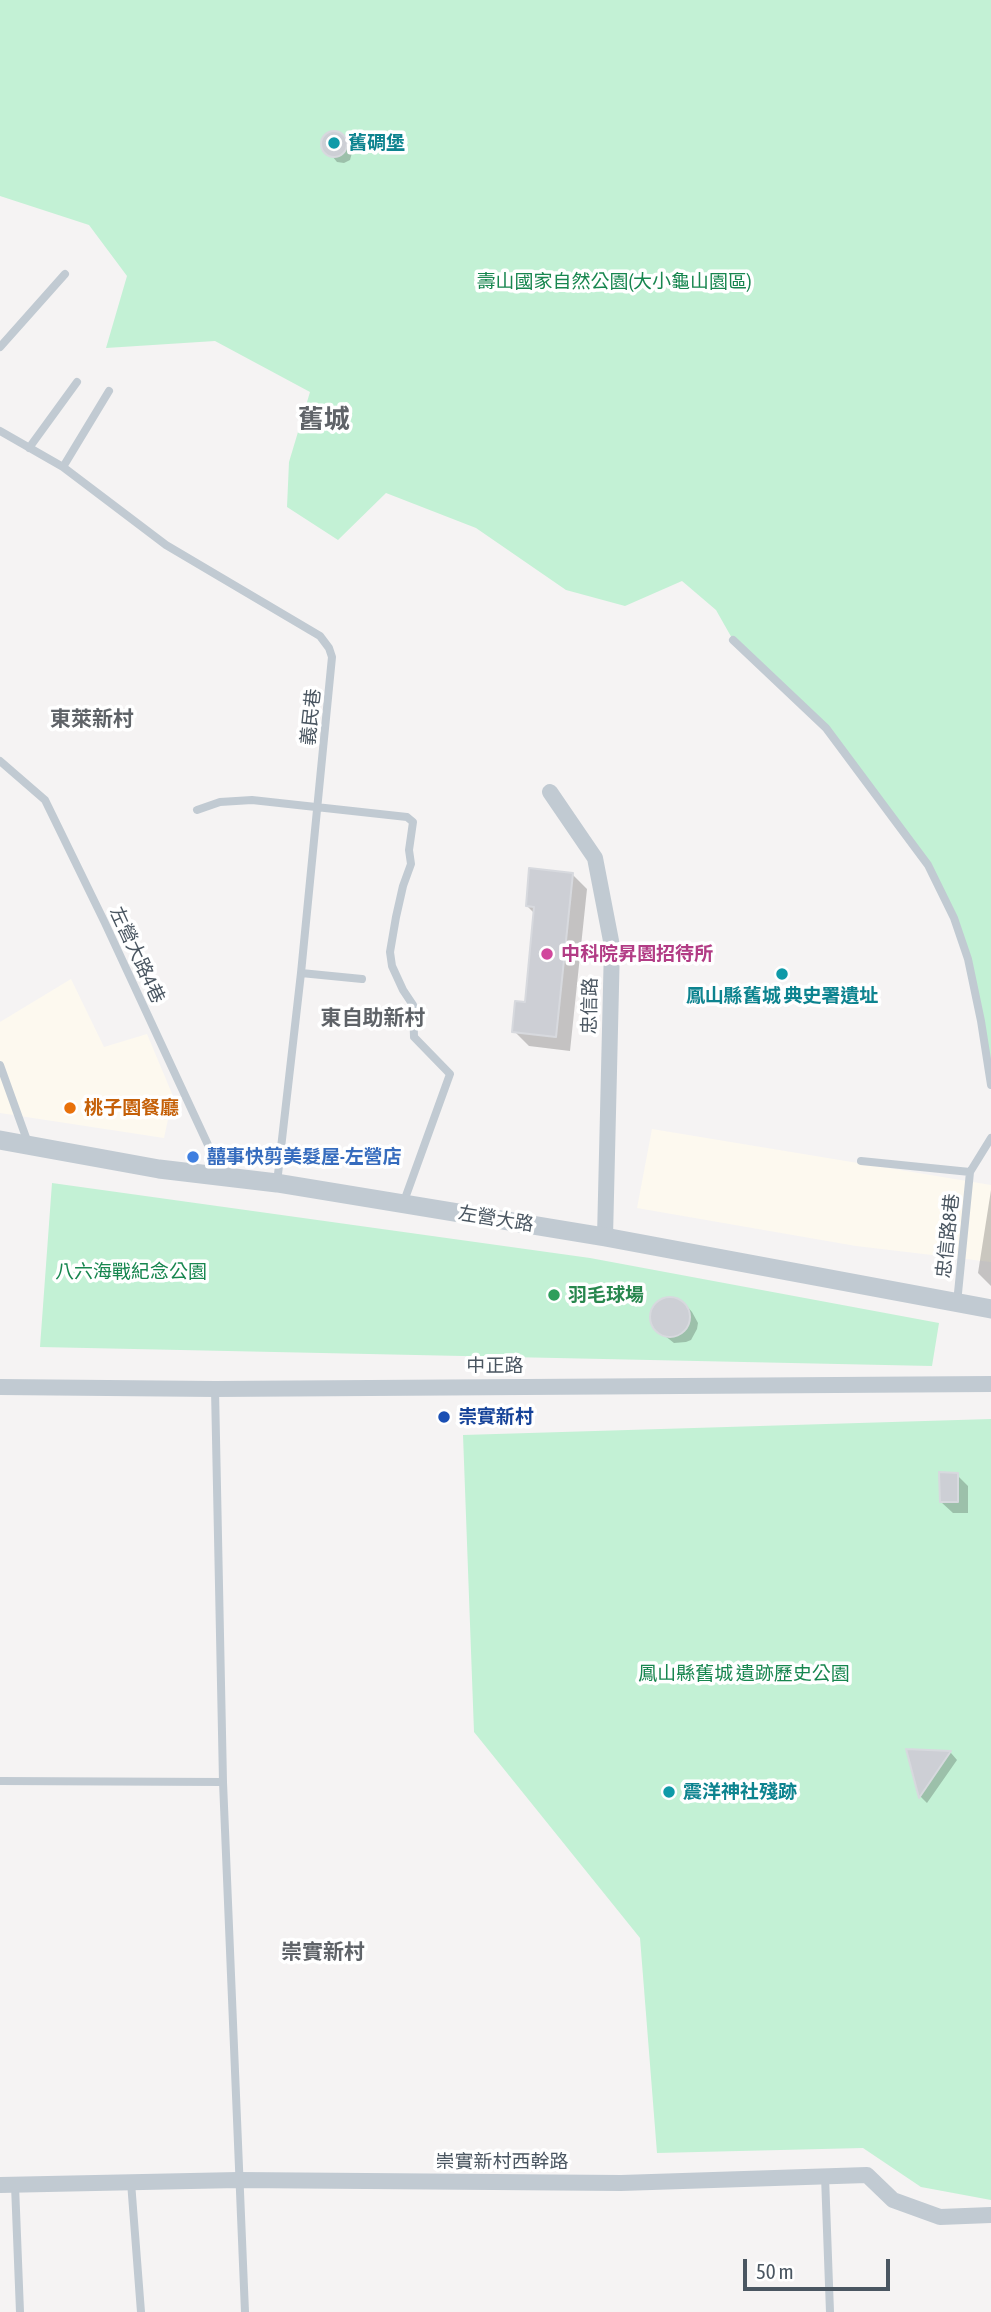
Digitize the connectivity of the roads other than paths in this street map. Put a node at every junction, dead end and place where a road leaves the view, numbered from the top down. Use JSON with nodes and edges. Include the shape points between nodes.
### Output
{"nodes":[{"id":1,"x":65,"y":274,"type":"dead end"},
{"id":2,"x":0,"y":347,"type":"edge"},
{"id":3,"x":77,"y":382,"type":"dead end"},
{"id":4,"x":109,"y":391,"type":"dead end"},
{"id":5,"x":0,"y":431,"type":"edge"},
{"id":6,"x":29,"y":448,"type":"junction"},
{"id":7,"x":64,"y":467,"type":"junction"},
{"id":8,"x":733,"y":640,"type":"dead end"},
{"id":9,"x":0,"y":761,"type":"edge"},
{"id":10,"x":550,"y":792,"type":"dead end"},
{"id":11,"x":317,"y":808,"type":"junction"},
{"id":12,"x":197,"y":810,"type":"dead end"},
{"id":13,"x":301,"y":973,"type":"junction"},
{"id":14,"x":362,"y":979,"type":"dead end"},
{"id":15,"x":0,"y":1065,"type":"edge"},
{"id":16,"x":991,"y":1086,"type":"edge"},
{"id":17,"x":991,"y":1138,"type":"edge"},
{"id":18,"x":0,"y":1140,"type":"edge"},
{"id":19,"x":29,"y":1146,"type":"junction"},
{"id":20,"x":861,"y":1161,"type":"dead end"},
{"id":21,"x":970,"y":1172,"type":"junction"},
{"id":22,"x":223,"y":1178,"type":"junction"},
{"id":23,"x":277,"y":1183,"type":"junction"},
{"id":24,"x":403,"y":1204,"type":"junction"},
{"id":25,"x":605,"y":1237,"type":"junction"},
{"id":26,"x":957,"y":1303,"type":"junction"},
{"id":27,"x":991,"y":1309,"type":"edge"},
{"id":28,"x":991,"y":1384,"type":"edge"},
{"id":29,"x":0,"y":1387,"type":"edge"},
{"id":30,"x":215,"y":1389,"type":"junction"},
{"id":31,"x":0,"y":1781,"type":"edge"},
{"id":32,"x":223,"y":1782,"type":"junction"},
{"id":33,"x":825,"y":2176,"type":"junction"},
{"id":34,"x":238,"y":2180,"type":"junction"},
{"id":35,"x":131,"y":2182,"type":"junction"},
{"id":36,"x":8,"y":2185,"type":"edge"},
{"id":37,"x":991,"y":2215,"type":"edge"},
{"id":38,"x":20,"y":2312,"type":"edge"},
{"id":39,"x":141,"y":2312,"type":"edge"},
{"id":40,"x":245,"y":2312,"type":"edge"},
{"id":41,"x":830,"y":2312,"type":"edge"}],
"edges":[{"from":1,"to":2,"type":"lane"},
{"from":3,"to":6,"type":"lane"},
{"from":4,"to":7,"type":"lane"},
{"from":5,"to":6,"type":"lane","name":"義民巷"},
{"from":6,"to":7,"type":"lane","name":"義民巷"},
{"from":7,"to":11,"type":"lane","name":"義民巷","via":[[166,545],[325,642],[332,657]]},
{"from":8,"to":16,"type":"lane","via":[[826,729],[928,865],[968,959]]},
{"from":9,"to":22,"type":"lane","name":"左營大路4巷","via":[[44,800]]},
{"from":10,"to":25,"type":"street","name":"忠信路","via":[[595,858],[612,946]]},
{"from":11,"to":12,"type":"lane","via":[[252,800],[220,802]]},
{"from":11,"to":13,"type":"lane","name":"義民巷"},
{"from":11,"to":24,"type":"lane","via":[[407,817],[413,822],[408,850],[411,864],[396,917],[391,966],[413,1005],[414,1037],[450,1074]]},
{"from":13,"to":14,"type":"lane"},
{"from":13,"to":23,"type":"lane","name":"義民巷"},
{"from":15,"to":19,"type":"lane"},
{"from":17,"to":21,"type":"lane","name":"忠信路8巷"},
{"from":18,"to":19,"type":"street","name":"左營大路"},
{"from":19,"to":22,"type":"street","name":"左營大路"},
{"from":20,"to":21,"type":"lane","name":"忠信路8巷"},
{"from":21,"to":26,"type":"lane","name":"忠信路8巷"},
{"from":22,"to":23,"type":"street","name":"左營大路"},
{"from":23,"to":24,"type":"street","name":"左營大路"},
{"from":24,"to":25,"type":"street","name":"左營大路"},
{"from":25,"to":26,"type":"street","name":"左營大路"},
{"from":26,"to":27,"type":"street","name":"左營大路"},
{"from":28,"to":30,"type":"street","name":"中正路"},
{"from":29,"to":30,"type":"street","name":"中正路"},
{"from":30,"to":32,"type":"lane"},
{"from":31,"to":32,"type":"lane"},
{"from":32,"to":34,"type":"lane"},
{"from":33,"to":34,"type":"street","name":"崇實新村西幹路","via":[[621,2183]]},
{"from":33,"to":37,"type":"street","name":"崇實新村西幹路","via":[[867,2175],[893,2200],[940,2217]]},
{"from":33,"to":41,"type":"lane"},
{"from":34,"to":35,"type":"street","name":"崇實新村西幹路"},
{"from":34,"to":40,"type":"lane"},
{"from":35,"to":36,"type":"street","name":"崇實新村西幹路"},
{"from":35,"to":39,"type":"lane"},
{"from":36,"to":38,"type":"lane"}]}
